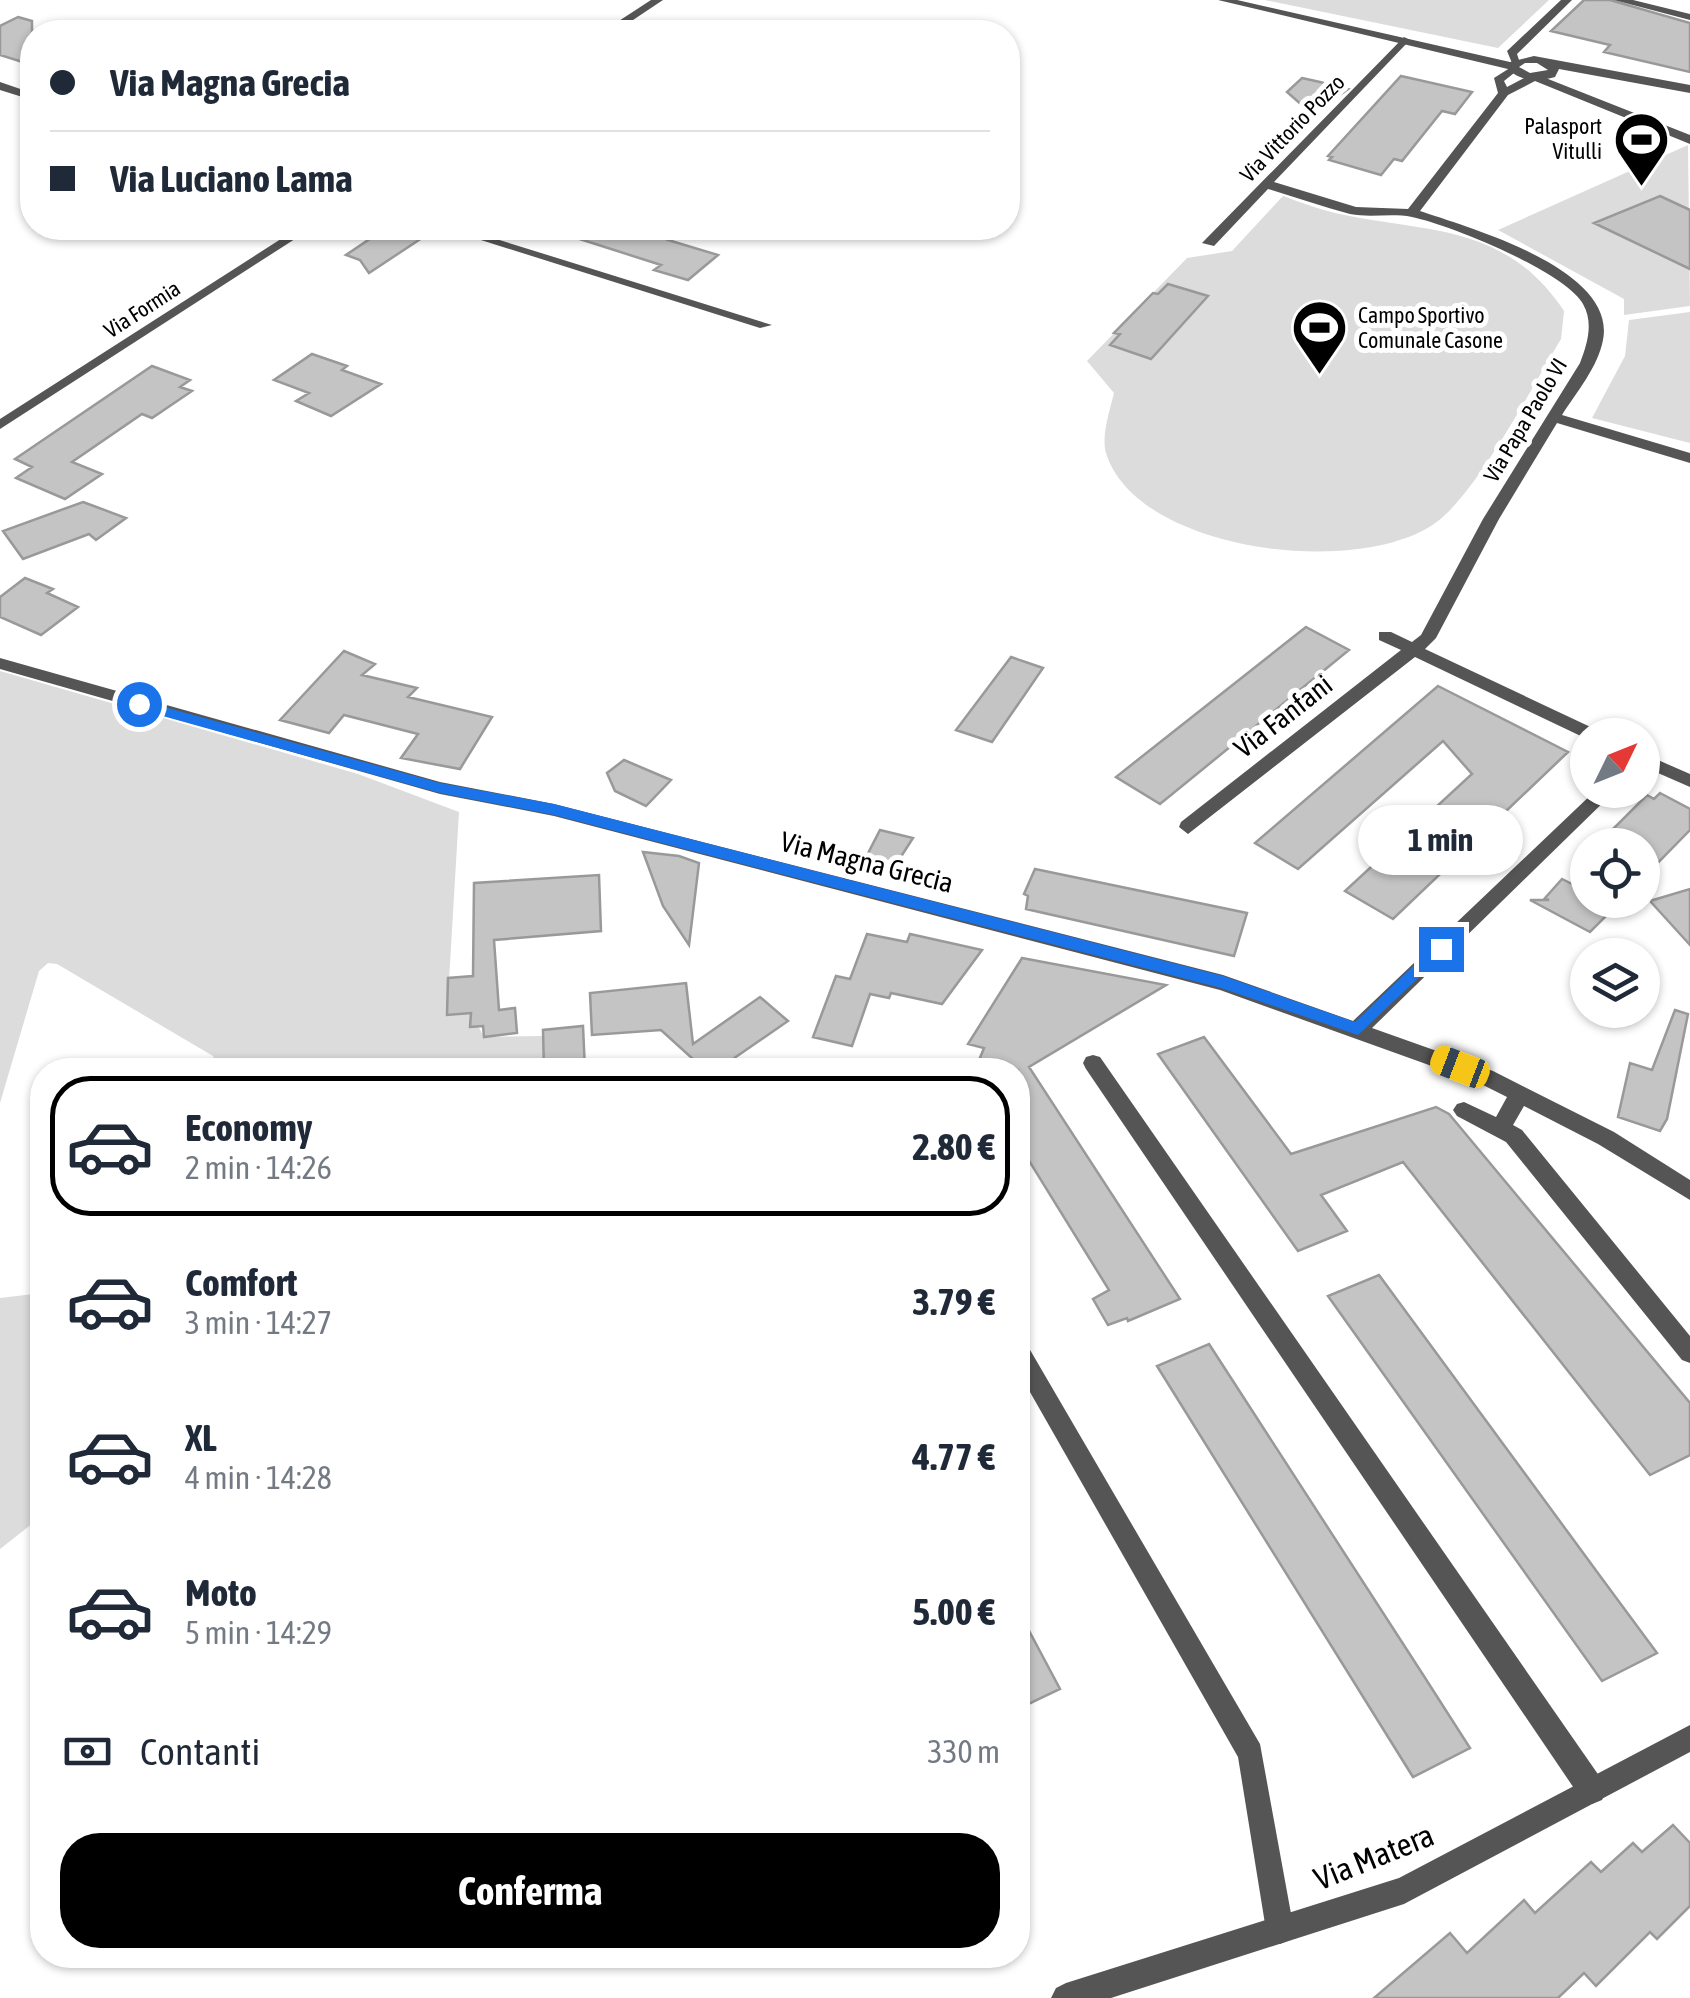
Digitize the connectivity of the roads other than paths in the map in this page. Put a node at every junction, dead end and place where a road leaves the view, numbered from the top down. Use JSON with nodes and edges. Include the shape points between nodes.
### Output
{"nodes":[{"id":1,"x":658,"y":0,"type":"edge"},
{"id":2,"x":1223,"y":0,"type":"edge"},
{"id":3,"x":1566,"y":0,"type":"edge"},
{"id":4,"x":1619,"y":0,"type":"edge"},
{"id":5,"x":1690,"y":18,"type":"edge"},
{"id":6,"x":627,"y":20,"type":"edge"},
{"id":7,"x":1523,"y":39,"type":"junction"},
{"id":8,"x":1404,"y":40,"type":"junction"},
{"id":9,"x":1514,"y":65,"type":"junction"},
{"id":10,"x":1547,"y":67,"type":"junction"},
{"id":11,"x":1534,"y":77,"type":"junction"},
{"id":12,"x":1690,"y":90,"type":"edge"},
{"id":13,"x":1504,"y":94,"type":"junction"},
{"id":14,"x":1657,"y":125,"type":"junction"},
{"id":15,"x":1690,"y":140,"type":"edge"},
{"id":16,"x":1266,"y":184,"type":"junction"},
{"id":17,"x":1412,"y":213,"type":"junction"},
{"id":18,"x":287,"y":240,"type":"edge"},
{"id":19,"x":488,"y":240,"type":"edge"},
{"id":20,"x":1209,"y":243,"type":"dead end"},
{"id":21,"x":765,"y":325,"type":"dead end"},
{"id":22,"x":1554,"y":416,"type":"junction"},
{"id":23,"x":0,"y":425,"type":"edge"},
{"id":24,"x":1690,"y":458,"type":"edge"},
{"id":25,"x":1384,"y":636,"type":"dead end"},
{"id":26,"x":1413,"y":649,"type":"junction"},
{"id":27,"x":0,"y":663,"type":"edge"},
{"id":28,"x":1570,"y":724,"type":"edge"},
{"id":29,"x":1660,"y":768,"type":"edge"},
{"id":30,"x":1690,"y":782,"type":"edge"},
{"id":31,"x":1588,"y":808,"type":"edge"},
{"id":32,"x":1188,"y":827,"type":"dead end"},
{"id":33,"x":1358,"y":1029,"type":"junction"},
{"id":34,"x":1093,"y":1063,"type":"dead end"},
{"id":35,"x":1520,"y":1094,"type":"junction"},
{"id":36,"x":1464,"y":1110,"type":"dead end"},
{"id":37,"x":1500,"y":1129,"type":"junction"},
{"id":38,"x":1690,"y":1191,"type":"edge"},
{"id":39,"x":1690,"y":1353,"type":"edge"},
{"id":40,"x":1030,"y":1371,"type":"edge"},
{"id":41,"x":1690,"y":1738,"type":"edge"},
{"id":42,"x":1592,"y":1790,"type":"junction"},
{"id":43,"x":1280,"y":1930,"type":"junction"},
{"id":44,"x":1066,"y":1998,"type":"edge"}],
"edges":[{"from":1,"to":6,"type":"street"},
{"from":2,"to":8,"type":"street"},
{"from":3,"to":7,"type":"street"},
{"from":4,"to":5,"type":"street"},
{"from":7,"to":9,"type":"street","via":[[1510,53]]},
{"from":7,"to":10,"type":"street"},
{"from":8,"to":9,"type":"street"},
{"from":8,"to":16,"type":"street","name":"Via Vittorio Pozzo"},
{"from":9,"to":10,"type":"street"},
{"from":9,"to":11,"type":"street"},
{"from":9,"to":13,"type":"street","via":[[1498,80]]},
{"from":10,"to":11,"type":"street"},
{"from":10,"to":12,"type":"street"},
{"from":10,"to":14,"type":"street"},
{"from":11,"to":13,"type":"street"},
{"from":11,"to":14,"type":"street"},
{"from":13,"to":17,"type":"street"},
{"from":14,"to":15,"type":"street"},
{"from":16,"to":17,"type":"street","name":"Via Papa Paolo VI","via":[[1355,211]]},
{"from":16,"to":20,"type":"street","name":"Via Vittorio Pozzo"},
{"from":17,"to":22,"type":"street","name":"Via Papa Paolo VI","via":[[1514,251],[1574,286],[1591,304],[1597,338]]},
{"from":18,"to":23,"type":"street","name":"Via Formia"},
{"from":19,"to":21,"type":"street"},
{"from":22,"to":24,"type":"street"},
{"from":22,"to":26,"type":"street","name":"Via Papa Paolo VI","via":[[1428,638]]},
{"from":25,"to":26,"type":"street"},
{"from":26,"to":28,"type":"street"},
{"from":26,"to":32,"type":"street","name":"Via Fanfani"},
{"from":27,"to":33,"type":"street","name":"Via Magna Grecia","via":[[440,788],[554,810],[1223,982]]},
{"from":29,"to":30,"type":"street"},
{"from":31,"to":33,"type":"street"},
{"from":33,"to":35,"type":"street","name":"Via Magna Grecia"},
{"from":34,"to":42,"type":"street"},
{"from":35,"to":37,"type":"street"},
{"from":35,"to":38,"type":"street","name":"Via Magna Grecia"},
{"from":36,"to":37,"type":"street"},
{"from":37,"to":39,"type":"street","via":[[1514,1136]]},
{"from":40,"to":43,"type":"street","via":[[1251,1754]]},
{"from":41,"to":42,"type":"street","name":"Via Matera"},
{"from":42,"to":43,"type":"street","name":"Via Matera","via":[[1404,1890]]},
{"from":43,"to":44,"type":"street","name":"Via Matera"}]}
